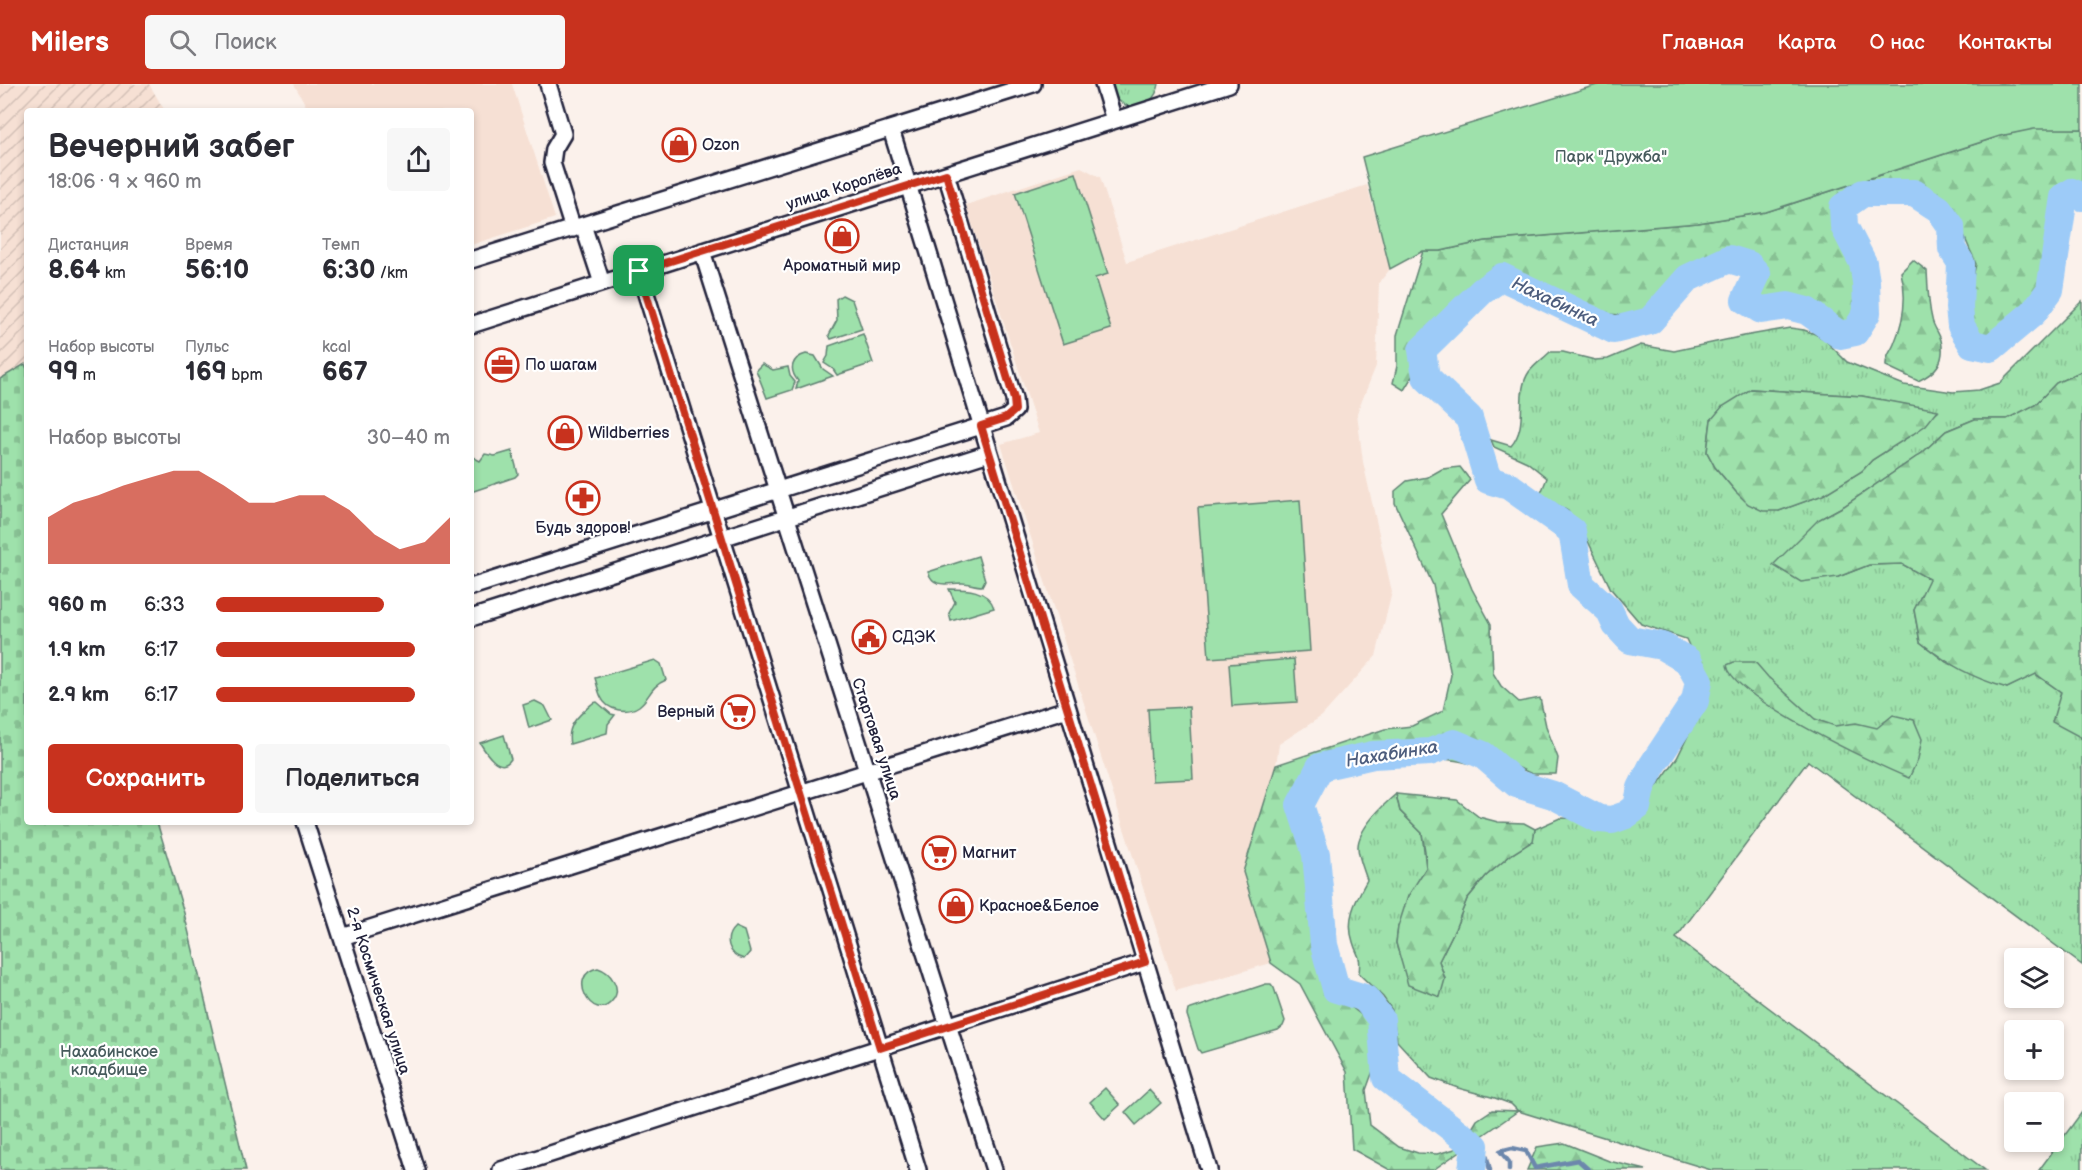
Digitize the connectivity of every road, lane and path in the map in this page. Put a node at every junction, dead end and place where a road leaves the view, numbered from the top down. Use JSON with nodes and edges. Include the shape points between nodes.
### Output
{"nodes":[{"id":1,"x":548,"y":84,"type":"edge"},
{"id":2,"x":1032,"y":84,"type":"edge"},
{"id":3,"x":1103,"y":84,"type":"edge"},
{"id":4,"x":1229,"y":84,"type":"edge"},
{"id":5,"x":1114,"y":120,"type":"junction"},
{"id":6,"x":891,"y":129,"type":"junction"},
{"id":7,"x":946,"y":174,"type":"junction"},
{"id":8,"x":908,"y":186,"type":"junction"},
{"id":9,"x":578,"y":227,"type":"junction"},
{"id":10,"x":702,"y":251,"type":"junction"},
{"id":11,"x":474,"y":259,"type":"edge"},
{"id":12,"x":639,"y":271,"type":"junction"},
{"id":13,"x":602,"y":283,"type":"junction"},
{"id":14,"x":474,"y":324,"type":"edge"},
{"id":15,"x":981,"y":426,"type":"junction"},
{"id":16,"x":989,"y":453,"type":"junction"},
{"id":17,"x":778,"y":490,"type":"junction"},
{"id":18,"x":713,"y":510,"type":"junction"},
{"id":19,"x":787,"y":518,"type":"junction"},
{"id":20,"x":722,"y":538,"type":"junction"},
{"id":21,"x":474,"y":586,"type":"edge"},
{"id":22,"x":474,"y":617,"type":"edge"},
{"id":23,"x":1067,"y":709,"type":"junction"},
{"id":24,"x":868,"y":772,"type":"junction"},
{"id":25,"x":801,"y":793,"type":"junction"},
{"id":26,"x":306,"y":825,"type":"edge"},
{"id":27,"x":342,"y":937,"type":"junction"},
{"id":28,"x":1145,"y":962,"type":"junction"},
{"id":29,"x":948,"y":1026,"type":"junction"},
{"id":30,"x":880,"y":1048,"type":"junction"},
{"id":31,"x":416,"y":1170,"type":"edge"},
{"id":32,"x":501,"y":1170,"type":"edge"},
{"id":33,"x":918,"y":1170,"type":"edge"},
{"id":34,"x":994,"y":1170,"type":"edge"},
{"id":35,"x":1209,"y":1170,"type":"edge"}],
"edges":[{"from":1,"to":9,"type":"street","via":[[563,134],[554,149],[552,163]]},
{"from":2,"to":6,"type":"street"},
{"from":3,"to":5,"type":"street"},
{"from":4,"to":5,"type":"street","name":"улица Королёва"},
{"from":5,"to":7,"type":"street","name":"улица Королёва"},
{"from":6,"to":8,"type":"street"},
{"from":6,"to":9,"type":"street"},
{"from":7,"to":8,"type":"street","name":"улица Королёва"},
{"from":7,"to":15,"type":"street","via":[[1014,399],[1015,410],[1006,418]]},
{"from":8,"to":10,"type":"street","name":"улица Королёва"},
{"from":8,"to":15,"type":"street"},
{"from":9,"to":11,"type":"street"},
{"from":9,"to":13,"type":"street"},
{"from":10,"to":12,"type":"street","name":"улица Королёва"},
{"from":10,"to":17,"type":"street","name":"Стартовая улица"},
{"from":12,"to":13,"type":"street","name":"улица Королёва"},
{"from":12,"to":18,"type":"street"},
{"from":13,"to":14,"type":"street","name":"улица Королёва"},
{"from":15,"to":16,"type":"street"},
{"from":15,"to":17,"type":"street"},
{"from":16,"to":19,"type":"street"},
{"from":16,"to":23,"type":"street"},
{"from":17,"to":18,"type":"street"},
{"from":17,"to":19,"type":"street","name":"Стартовая улица"},
{"from":18,"to":20,"type":"street"},
{"from":18,"to":21,"type":"street"},
{"from":19,"to":20,"type":"street"},
{"from":19,"to":24,"type":"street","name":"Стартовая улица"},
{"from":20,"to":22,"type":"street"},
{"from":20,"to":25,"type":"street"},
{"from":23,"to":24,"type":"street"},
{"from":23,"to":28,"type":"street"},
{"from":24,"to":25,"type":"street"},
{"from":24,"to":29,"type":"street","name":"Стартовая улица"},
{"from":25,"to":27,"type":"street"},
{"from":25,"to":30,"type":"street"},
{"from":26,"to":27,"type":"street","name":"2-я Космическая улица"},
{"from":27,"to":31,"type":"street","name":"2-я Космическая улица"},
{"from":28,"to":29,"type":"street"},
{"from":28,"to":35,"type":"street"},
{"from":29,"to":30,"type":"street"},
{"from":29,"to":34,"type":"street","name":"Стартовая улица"},
{"from":30,"to":32,"type":"street"},
{"from":30,"to":33,"type":"street"}]}
